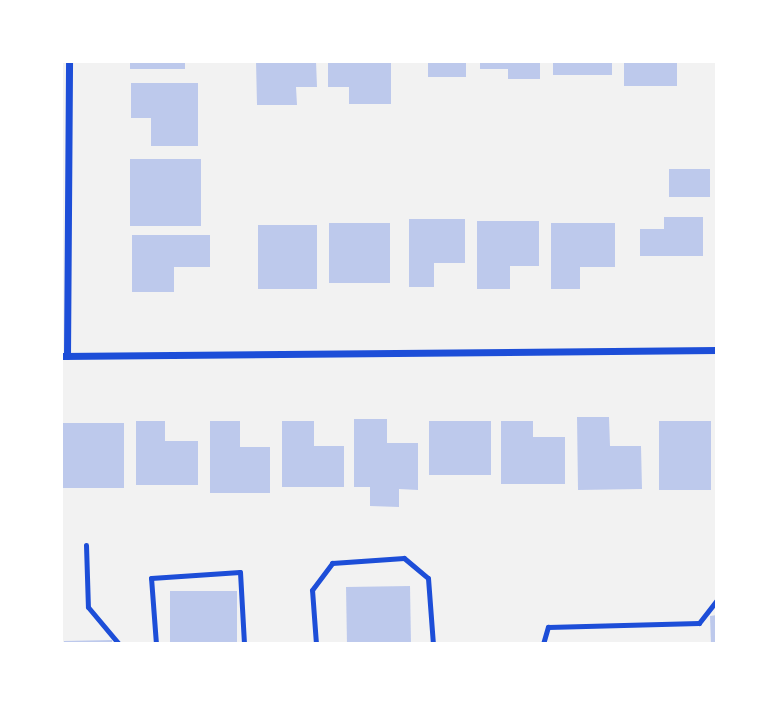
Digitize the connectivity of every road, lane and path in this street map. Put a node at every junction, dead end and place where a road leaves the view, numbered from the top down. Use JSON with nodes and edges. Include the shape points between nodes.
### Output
{"nodes":[{"id":1,"x":69,"y":61,"type":"edge"},
{"id":2,"x":717,"y":350,"type":"edge"},
{"id":3,"x":64,"y":356,"type":"edge"},
{"id":4,"x":86,"y":545,"type":"dead end"},
{"id":5,"x":717,"y":600,"type":"edge"},
{"id":6,"x":119,"y":644,"type":"edge"},
{"id":7,"x":156,"y":644,"type":"edge"},
{"id":8,"x":244,"y":644,"type":"edge"},
{"id":9,"x":316,"y":644,"type":"edge"},
{"id":10,"x":433,"y":644,"type":"edge"},
{"id":11,"x":543,"y":644,"type":"edge"}],
"edges":[{"from":1,"to":3,"type":"street"},
{"from":2,"to":3,"type":"street"},
{"from":4,"to":6,"type":"lane","via":[[88,607]]},
{"from":5,"to":11,"type":"lane","via":[[699,623],[548,627]]},
{"from":7,"to":8,"type":"lane","via":[[152,578],[240,572]]},
{"from":9,"to":10,"type":"lane","via":[[312,590],[332,563],[404,558],[428,578]]}]}
